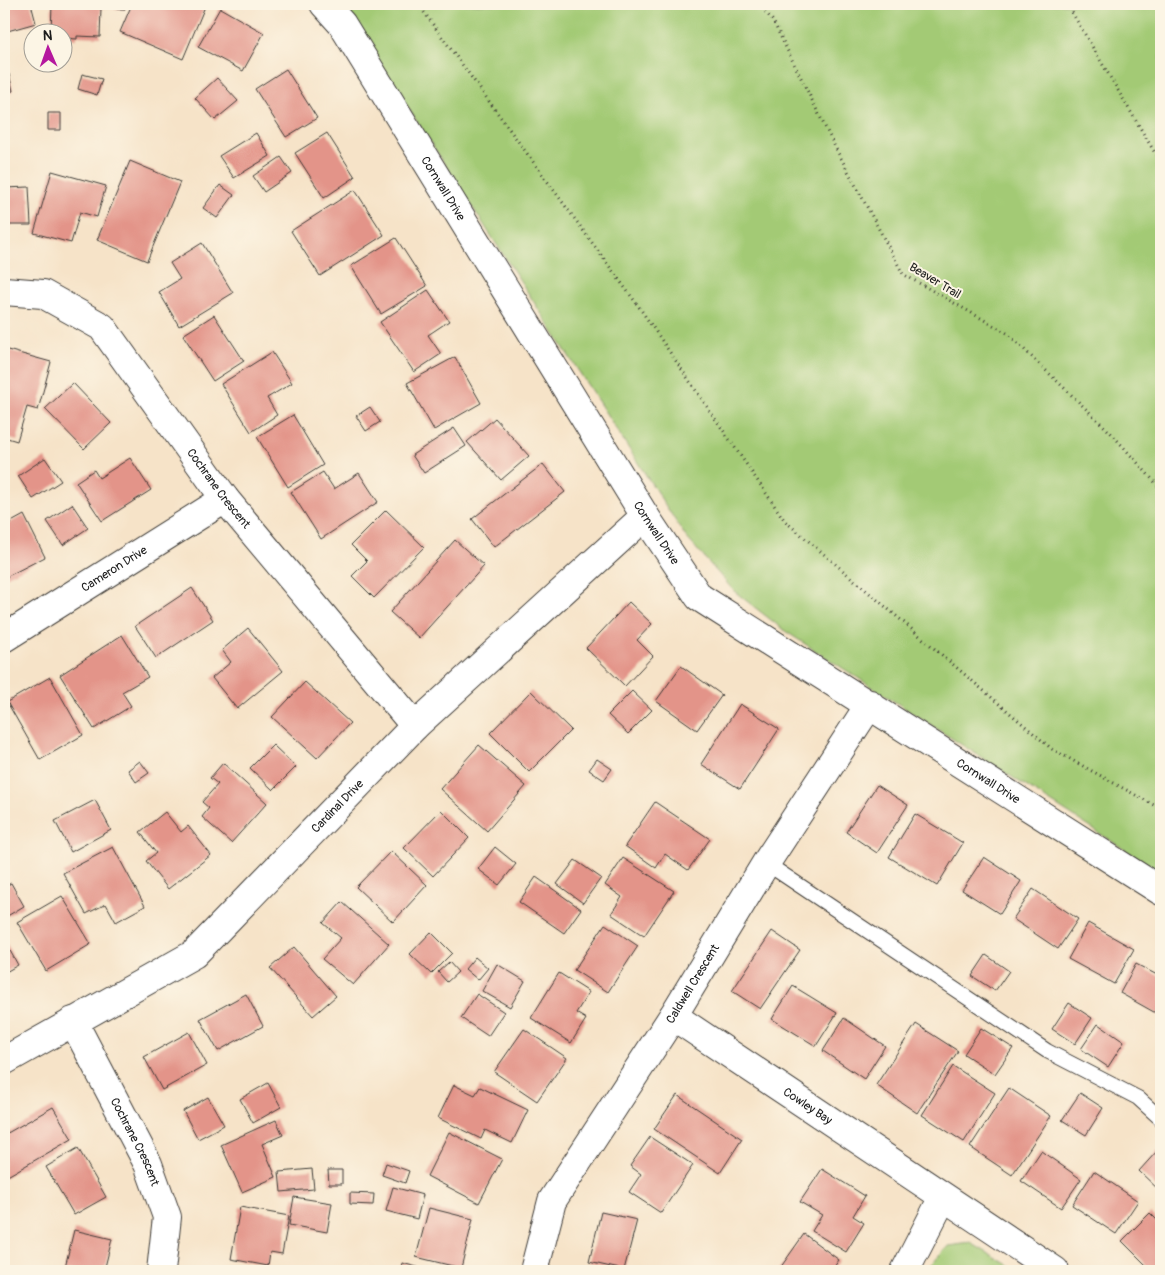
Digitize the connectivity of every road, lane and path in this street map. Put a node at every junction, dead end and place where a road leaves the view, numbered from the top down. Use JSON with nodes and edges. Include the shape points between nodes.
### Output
{"nodes":[{"id":1,"x":324,"y":4,"type":"edge"},
{"id":2,"x":418,"y":4,"type":"edge"},
{"id":3,"x":759,"y":4,"type":"edge"},
{"id":4,"x":1067,"y":4,"type":"edge"},
{"id":5,"x":1161,"y":158,"type":"edge"},
{"id":6,"x":4,"y":291,"type":"edge"},
{"id":7,"x":1161,"y":489,"type":"edge"},
{"id":8,"x":224,"y":498,"type":"junction"},
{"id":9,"x":645,"y":516,"type":"junction"},
{"id":10,"x":4,"y":638,"type":"edge"},
{"id":11,"x":870,"y":704,"type":"junction"},
{"id":12,"x":415,"y":726,"type":"junction"},
{"id":13,"x":1161,"y":809,"type":"edge"},
{"id":14,"x":766,"y":863,"type":"junction"},
{"id":15,"x":1161,"y":891,"type":"edge"},
{"id":16,"x":673,"y":1016,"type":"junction"},
{"id":17,"x":73,"y":1021,"type":"junction"},
{"id":18,"x":4,"y":1061,"type":"edge"},
{"id":19,"x":1161,"y":1119,"type":"edge"},
{"id":20,"x":943,"y":1197,"type":"junction"},
{"id":21,"x":161,"y":1271,"type":"edge"},
{"id":22,"x":534,"y":1271,"type":"edge"},
{"id":23,"x":904,"y":1271,"type":"edge"},
{"id":24,"x":1055,"y":1271,"type":"edge"}],
"edges":[{"from":1,"to":9,"type":"street","name":"Cornwall Drive","via":[[342,24]]},
{"from":2,"to":13,"type":"path","via":[[639,307],[785,521],[1052,749]]},
{"from":3,"to":7,"type":"path","name":"Beaver Trail","via":[[773,21],[902,274],[1007,333],[1110,432]]},
{"from":4,"to":5,"type":"path","via":[[1155,153]]},
{"from":6,"to":8,"type":"street","name":"Cochrane Crescent","via":[[43,294],[102,327]]},
{"from":8,"to":10,"type":"street","name":"Cameron Drive"},
{"from":8,"to":12,"type":"street","name":"Cochrane Crescent"},
{"from":9,"to":11,"type":"street","name":"Cornwall Drive","via":[[700,597]]},
{"from":9,"to":12,"type":"street","name":"Cardinal Drive"},
{"from":11,"to":14,"type":"street","name":"Caldwell Crescent"},
{"from":11,"to":15,"type":"street","name":"Cornwall Drive"},
{"from":12,"to":17,"type":"street","name":"Cardinal Drive","via":[[194,954]]},
{"from":14,"to":16,"type":"street","name":"Caldwell Crescent"},
{"from":14,"to":19,"type":"lane","via":[[1047,1051],[1138,1098]]},
{"from":16,"to":20,"type":"street","name":"Cowley Bay"},
{"from":16,"to":22,"type":"street","name":"Caldwell Crescent","via":[[552,1201]]},
{"from":17,"to":18,"type":"street","name":"Cardinal Drive"},
{"from":17,"to":21,"type":"street","name":"Cochrane Crescent","via":[[148,1164],[167,1217]]},
{"from":20,"to":23,"type":"street"},
{"from":20,"to":24,"type":"street","name":"Cowley Bay"}]}
